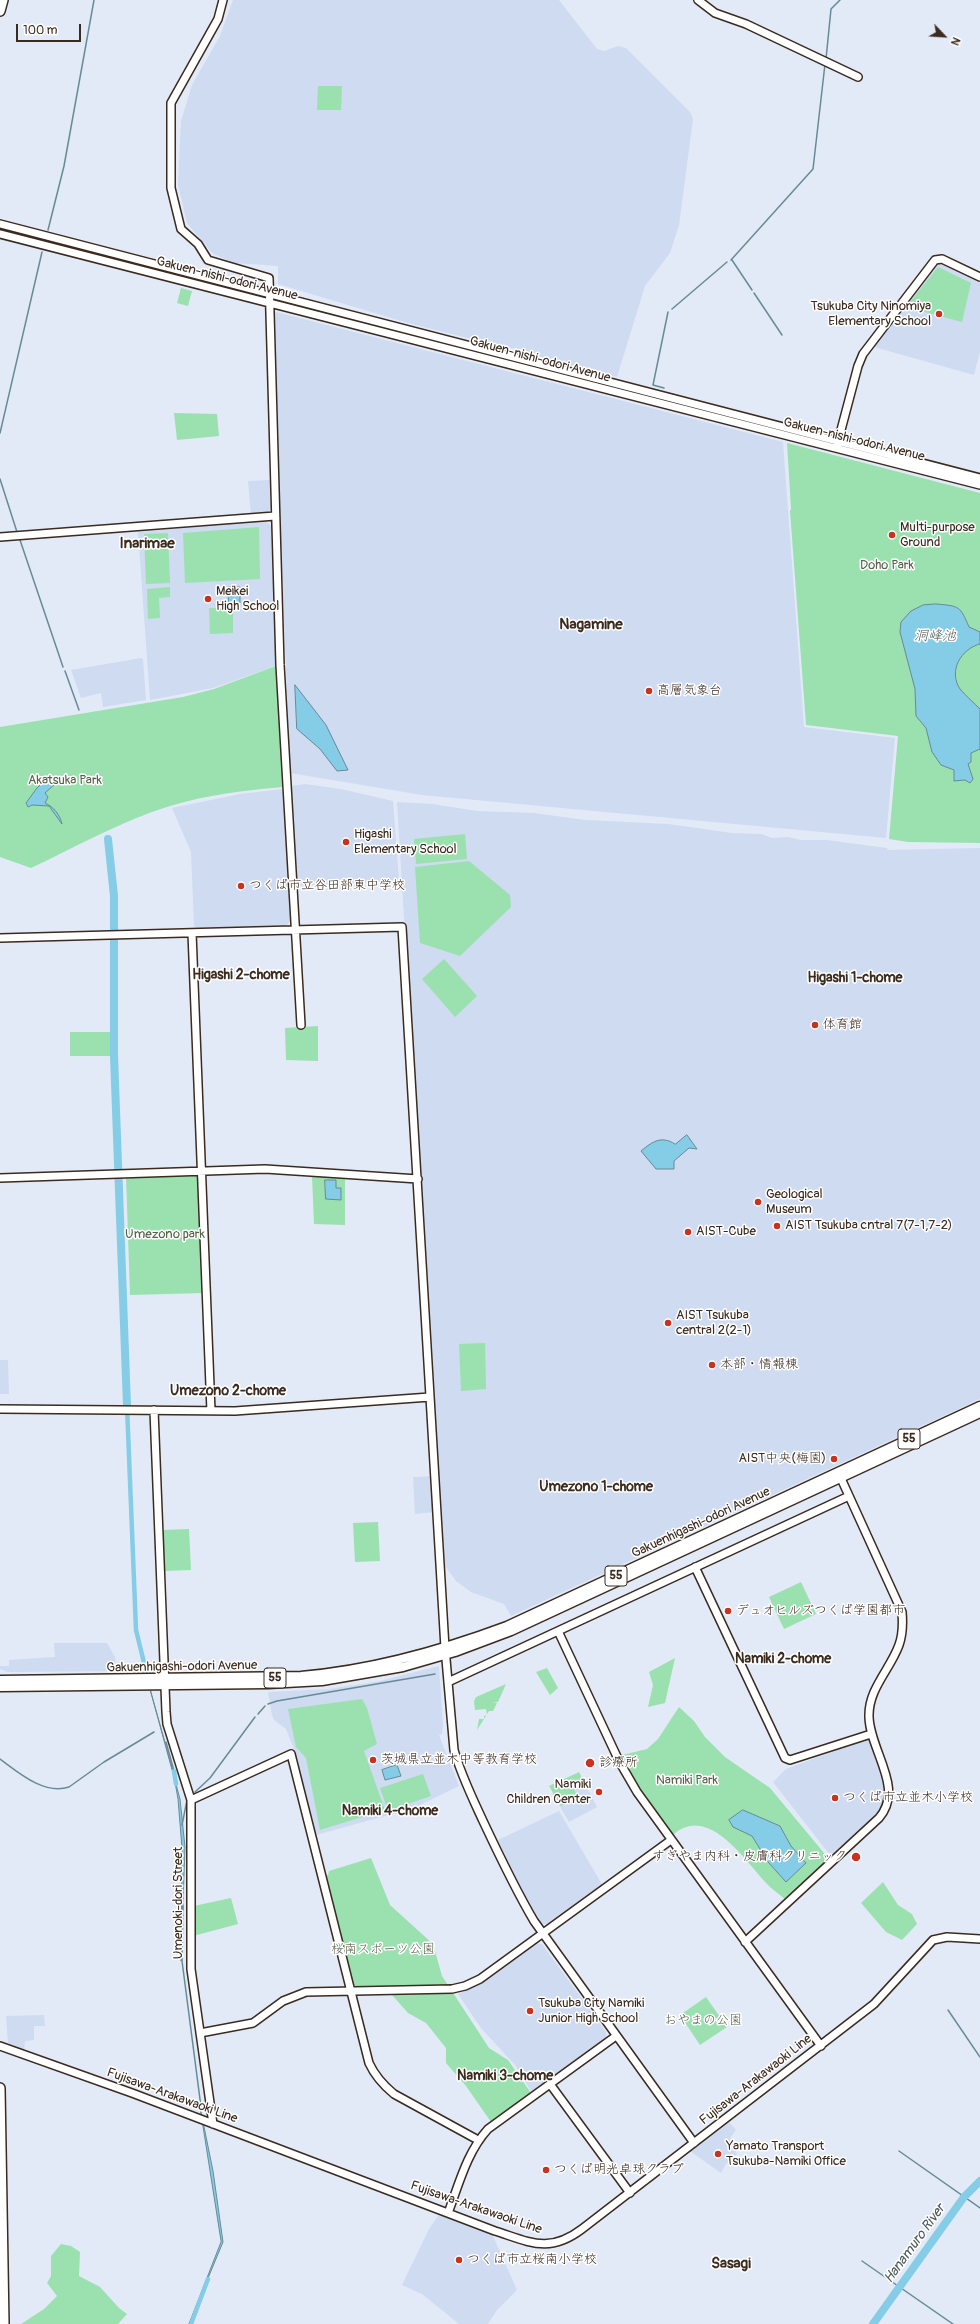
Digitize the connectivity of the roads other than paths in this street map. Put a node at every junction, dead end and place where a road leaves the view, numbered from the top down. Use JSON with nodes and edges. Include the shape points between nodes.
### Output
{"nodes":[{"id":1,"x":3,"y":0,"type":"edge"},
{"id":2,"x":223,"y":0,"type":"edge"},
{"id":3,"x":698,"y":0,"type":"edge"},
{"id":4,"x":0,"y":11,"type":"edge"},
{"id":5,"x":858,"y":77,"type":"dead end"},
{"id":6,"x":0,"y":224,"type":"edge"},
{"id":7,"x":0,"y":229,"type":"edge"},
{"id":8,"x":0,"y":234,"type":"edge"},
{"id":9,"x":95,"y":254,"type":"junction"},
{"id":10,"x":980,"y":277,"type":"edge"},
{"id":11,"x":268,"y":298,"type":"junction"},
{"id":12,"x":837,"y":445,"type":"junction"},
{"id":13,"x":980,"y":478,"type":"edge"},
{"id":14,"x":980,"y":485,"type":"edge"},
{"id":15,"x":275,"y":516,"type":"junction"},
{"id":16,"x":0,"y":537,"type":"edge"},
{"id":17,"x":296,"y":929,"type":"junction"},
{"id":18,"x":192,"y":932,"type":"junction"},
{"id":19,"x":0,"y":938,"type":"edge"},
{"id":20,"x":300,"y":1025,"type":"dead end"},
{"id":21,"x":202,"y":1171,"type":"junction"},
{"id":22,"x":0,"y":1178,"type":"edge"},
{"id":23,"x":418,"y":1179,"type":"junction"},
{"id":24,"x":430,"y":1397,"type":"junction"},
{"id":25,"x":980,"y":1406,"type":"edge"},
{"id":26,"x":0,"y":1409,"type":"edge"},
{"id":27,"x":154,"y":1410,"type":"junction"},
{"id":28,"x":211,"y":1411,"type":"junction"},
{"id":29,"x":980,"y":1413,"type":"edge"},
{"id":30,"x":839,"y":1475,"type":"junction"},
{"id":31,"x":849,"y":1496,"type":"junction"},
{"id":32,"x":695,"y":1567,"type":"junction"},
{"id":33,"x":558,"y":1631,"type":"junction"},
{"id":34,"x":445,"y":1652,"type":"junction"},
{"id":35,"x":0,"y":1680,"type":"edge"},
{"id":36,"x":165,"y":1682,"type":"junction"},
{"id":37,"x":448,"y":1682,"type":"junction"},
{"id":38,"x":0,"y":1687,"type":"edge"},
{"id":39,"x":871,"y":1734,"type":"junction"},
{"id":40,"x":191,"y":1800,"type":"junction"},
{"id":41,"x":671,"y":1840,"type":"junction"},
{"id":42,"x":542,"y":1934,"type":"junction"},
{"id":43,"x":980,"y":1939,"type":"edge"},
{"id":44,"x":745,"y":1942,"type":"junction"},
{"id":45,"x":351,"y":1991,"type":"junction"},
{"id":46,"x":200,"y":2033,"type":"junction"},
{"id":47,"x":616,"y":2036,"type":"junction"},
{"id":48,"x":0,"y":2046,"type":"edge"},
{"id":49,"x":821,"y":2046,"type":"junction"},
{"id":50,"x":550,"y":2084,"type":"junction"},
{"id":51,"x":0,"y":2088,"type":"edge"},
{"id":52,"x":213,"y":2124,"type":"junction"},
{"id":53,"x":478,"y":2140,"type":"junction"},
{"id":54,"x":694,"y":2143,"type":"junction"},
{"id":55,"x":630,"y":2193,"type":"junction"},
{"id":56,"x":448,"y":2213,"type":"junction"},
{"id":57,"x":5,"y":2254,"type":"junction"},
{"id":58,"x":4,"y":2324,"type":"edge"},
{"id":59,"x":10,"y":2324,"type":"edge"}],
"edges":[{"from":1,"to":4,"type":"highway"},
{"from":2,"to":11,"type":"street","via":[[218,19],[171,103],[171,188],[181,230],[198,244],[208,260],[268,278]]},
{"from":3,"to":5,"type":"street","via":[[715,13],[746,24]]},
{"from":6,"to":9,"type":"street","name":"Gakuen-nishi-odori Avenue"},
{"from":7,"to":9,"type":"street","name":"Gakuen-nishi-odori Avenue"},
{"from":8,"to":9,"type":"street","name":"Gakuen-nishi-odori Avenue"},
{"from":9,"to":11,"type":"street","name":"Gakuen-nishi-odori Avenue"},
{"from":10,"to":12,"type":"street","via":[[942,259],[935,260],[863,354]]},
{"from":11,"to":12,"type":"street","name":"Gakuen-nishi-odori Avenue"},
{"from":11,"to":15,"type":"street"},
{"from":12,"to":13,"type":"street","name":"Gakuen-nishi-odori Avenue"},
{"from":12,"to":14,"type":"street","name":"Gakuen-nishi-odori Avenue"},
{"from":15,"to":16,"type":"street"},
{"from":15,"to":17,"type":"street","via":[[280,665]]},
{"from":17,"to":18,"type":"street"},
{"from":17,"to":20,"type":"street"},
{"from":17,"to":23,"type":"street","via":[[402,927]]},
{"from":18,"to":19,"type":"street"},
{"from":18,"to":21,"type":"street"},
{"from":21,"to":22,"type":"street"},
{"from":21,"to":23,"type":"street","via":[[265,1169]]},
{"from":21,"to":28,"type":"street"},
{"from":23,"to":24,"type":"street"},
{"from":24,"to":28,"type":"street"},
{"from":24,"to":34,"type":"street"},
{"from":25,"to":30,"type":"main road","name":"Gakuenhigashi-odori Avenue","number":"55"},
{"from":26,"to":27,"type":"street"},
{"from":27,"to":28,"type":"street"},
{"from":27,"to":36,"type":"street","name":"Umenoki-dori Street"},
{"from":29,"to":30,"type":"main road","name":"Gakuenhigashi-odori Avenue","number":"55"},
{"from":30,"to":31,"type":"street"},
{"from":30,"to":34,"type":"main road","name":"Gakuenhigashi-odori Avenue","number":"55","via":[[511,1631]]},
{"from":31,"to":32,"type":"street"},
{"from":31,"to":39,"type":"street","via":[[902,1612],[900,1644],[875,1688],[871,1702]]},
{"from":32,"to":33,"type":"street"},
{"from":32,"to":39,"type":"street","via":[[785,1758],[790,1760]]},
{"from":33,"to":37,"type":"street"},
{"from":33,"to":41,"type":"street","via":[[621,1766]]},
{"from":34,"to":36,"type":"main road","name":"Gakuenhigashi-odori Avenue","number":"55","via":[[373,1673],[322,1681],[268,1684]]},
{"from":34,"to":37,"type":"street"},
{"from":35,"to":36,"type":"main road","name":"Gakuenhigashi-odori Avenue","number":"55"},
{"from":36,"to":38,"type":"main road","name":"Gakuenhigashi-odori Avenue","number":"55"},
{"from":36,"to":40,"type":"street","name":"Umenoki-dori Street","via":[[167,1724]]},
{"from":37,"to":42,"type":"street","via":[[451,1732],[461,1774],[518,1895]]},
{"from":39,"to":44,"type":"street","via":[[889,1789],[889,1800],[883,1813]]},
{"from":40,"to":45,"type":"street","via":[[291,1754]]},
{"from":40,"to":46,"type":"street","name":"Umenoki-dori Street","via":[[190,1954]]},
{"from":41,"to":42,"type":"street"},
{"from":41,"to":44,"type":"street"},
{"from":42,"to":45,"type":"street","via":[[465,1986],[452,1989]]},
{"from":42,"to":47,"type":"street"},
{"from":43,"to":49,"type":"street","name":"Fujisawa-Arakawaoki Line","via":[[947,1937],[933,1940],[874,2004]]},
{"from":44,"to":49,"type":"street"},
{"from":45,"to":46,"type":"street","via":[[306,1992],[284,2001],[254,2023]]},
{"from":45,"to":53,"type":"street","via":[[370,2063],[379,2080],[405,2101]]},
{"from":46,"to":52,"type":"street","name":"Umenoki-dori Street"},
{"from":47,"to":50,"type":"street"},
{"from":47,"to":54,"type":"street"},
{"from":48,"to":52,"type":"street","name":"Fujisawa-Arakawaoki Line"},
{"from":49,"to":54,"type":"street","name":"Fujisawa-Arakawaoki Line"},
{"from":50,"to":53,"type":"street","via":[[488,2129]]},
{"from":50,"to":55,"type":"street"},
{"from":51,"to":57,"type":"highway"},
{"from":52,"to":56,"type":"street","name":"Fujisawa-Arakawaoki Line"},
{"from":53,"to":56,"type":"street"},
{"from":54,"to":55,"type":"street","name":"Fujisawa-Arakawaoki Line"},
{"from":55,"to":56,"type":"street","name":"Fujisawa-Arakawaoki Line","via":[[573,2236],[565,2241],[547,2245],[527,2242]]},
{"from":57,"to":58,"type":"highway","via":[[2,2267]]},
{"from":57,"to":59,"type":"highway","via":[[8,2266]]}]}
